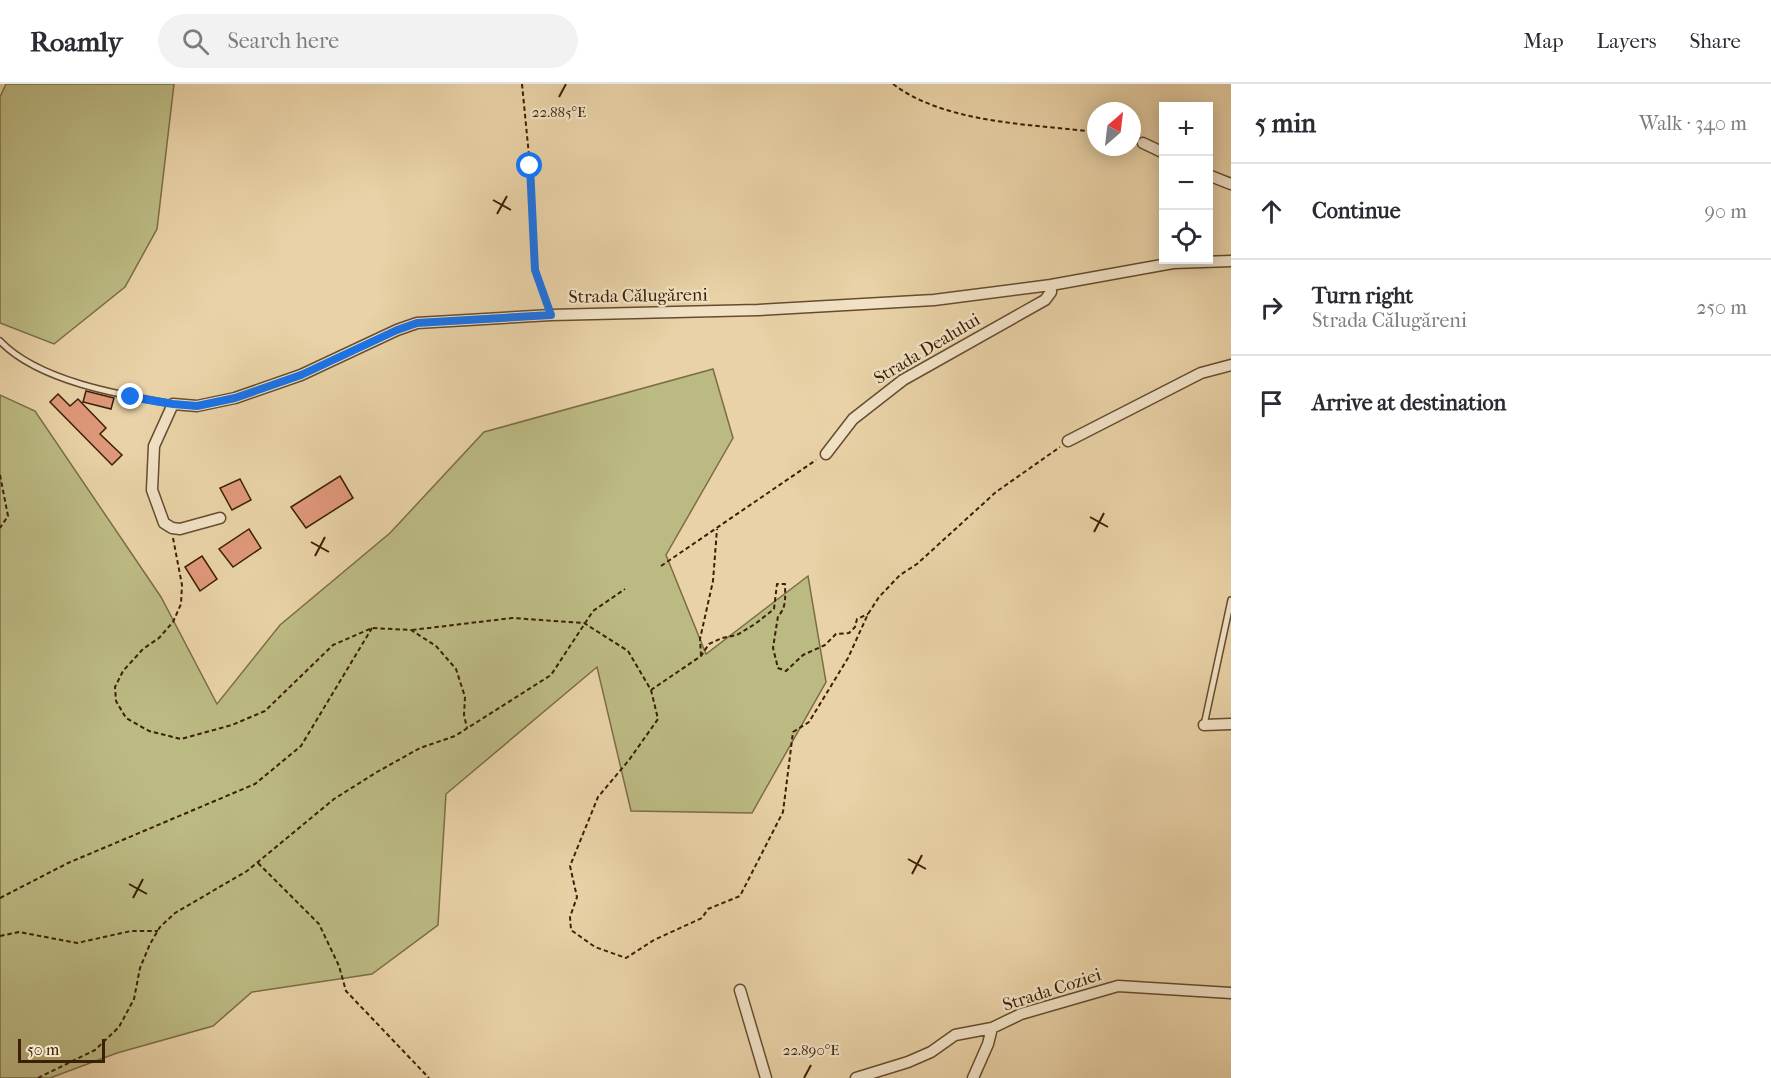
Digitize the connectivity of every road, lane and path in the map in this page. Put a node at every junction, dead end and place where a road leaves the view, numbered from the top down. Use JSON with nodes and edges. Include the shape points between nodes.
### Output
{"nodes":[{"id":1,"x":522,"y":84,"type":"edge"},
{"id":2,"x":893,"y":84,"type":"edge"},
{"id":3,"x":1087,"y":131,"type":"edge"},
{"id":4,"x":1143,"y":143,"type":"dead end"},
{"id":5,"x":1159,"y":151,"type":"edge"},
{"id":6,"x":1213,"y":176,"type":"edge"},
{"id":7,"x":1231,"y":184,"type":"edge"},
{"id":8,"x":1231,"y":261,"type":"edge"},
{"id":9,"x":1051,"y":285,"type":"junction"},
{"id":10,"x":551,"y":315,"type":"junction"},
{"id":11,"x":0,"y":341,"type":"edge"},
{"id":12,"x":1231,"y":365,"type":"edge"},
{"id":13,"x":173,"y":404,"type":"junction"},
{"id":14,"x":1068,"y":441,"type":"joint"},
{"id":15,"x":826,"y":454,"type":"joint"},
{"id":16,"x":0,"y":475,"type":"edge"},
{"id":17,"x":220,"y":518,"type":"dead end"},
{"id":18,"x":164,"y":523,"type":"junction"},
{"id":19,"x":717,"y":527,"type":"junction"},
{"id":20,"x":0,"y":528,"type":"edge"},
{"id":21,"x":661,"y":566,"type":"dead end"},
{"id":22,"x":625,"y":589,"type":"dead end"},
{"id":23,"x":1231,"y":600,"type":"edge"},
{"id":24,"x":868,"y":615,"type":"junction"},
{"id":25,"x":584,"y":624,"type":"junction"},
{"id":26,"x":372,"y":628,"type":"junction"},
{"id":27,"x":408,"y":630,"type":"junction"},
{"id":28,"x":701,"y":656,"type":"junction"},
{"id":29,"x":651,"y":690,"type":"junction"},
{"id":30,"x":1231,"y":724,"type":"edge"},
{"id":31,"x":1204,"y":725,"type":"joint"},
{"id":32,"x":467,"y":728,"type":"junction"},
{"id":33,"x":258,"y":863,"type":"junction"},
{"id":34,"x":0,"y":898,"type":"edge"},
{"id":35,"x":158,"y":931,"type":"junction"},
{"id":36,"x":0,"y":936,"type":"edge"},
{"id":37,"x":740,"y":990,"type":"dead end"},
{"id":38,"x":1231,"y":993,"type":"edge"},
{"id":39,"x":992,"y":1028,"type":"junction"},
{"id":40,"x":38,"y":1078,"type":"edge"},
{"id":41,"x":429,"y":1078,"type":"edge"},
{"id":42,"x":766,"y":1078,"type":"edge"},
{"id":43,"x":856,"y":1078,"type":"edge"},
{"id":44,"x":973,"y":1078,"type":"edge"}],
"edges":[{"from":1,"to":10,"type":"path","via":[[535,270]]},
{"from":2,"to":3,"type":"path","via":[[942,109],[987,120]]},
{"from":4,"to":5,"type":"street"},
{"from":6,"to":7,"type":"street"},
{"from":8,"to":9,"type":"street","name":"Strada Călugăreni","via":[[1173,263]]},
{"from":9,"to":10,"type":"street","name":"Strada Călugăreni","via":[[858,305]]},
{"from":9,"to":15,"type":"street","name":"Strada Dealului","via":[[1045,300],[903,380],[871,403]]},
{"from":10,"to":13,"type":"street","name":"Strada Călugăreni","via":[[417,323],[301,375],[235,398],[197,406]]},
{"from":11,"to":13,"type":"lane","name":"Strada Călugăreni","via":[[11,353],[57,377]]},
{"from":12,"to":14,"type":"street","via":[[1201,373]]},
{"from":13,"to":18,"type":"street","via":[[154,446],[152,490]]},
{"from":14,"to":24,"type":"path","via":[[996,492],[900,575]]},
{"from":15,"to":19,"type":"path"},
{"from":16,"to":20,"type":"path","via":[[8,516]]},
{"from":17,"to":18,"type":"street","via":[[180,529]]},
{"from":18,"to":26,"type":"path","via":[[175,542],[181,604],[172,622],[123,671],[115,687],[116,700],[126,718],[148,731],[181,739],[265,711],[333,645]]},
{"from":19,"to":21,"type":"path"},
{"from":19,"to":28,"type":"path","via":[[713,581],[700,639]]},
{"from":22,"to":25,"type":"path","via":[[592,611]]},
{"from":23,"to":31,"type":"lane"},
{"from":24,"to":28,"type":"path","via":[[857,619],[849,633],[836,634],[786,671],[778,668],[773,648],[778,616],[786,598],[785,584],[777,584],[774,609],[737,635],[709,644]]},
{"from":24,"to":29,"type":"path","via":[[848,658],[809,722],[793,732],[783,812],[740,896],[708,909],[702,918],[626,958],[595,947],[571,930],[570,917],[577,897],[570,866],[598,797],[658,719]]},
{"from":25,"to":27,"type":"path","via":[[512,618]]},
{"from":25,"to":29,"type":"path","via":[[628,651]]},
{"from":25,"to":32,"type":"path","via":[[551,675]]},
{"from":26,"to":27,"type":"path"},
{"from":26,"to":34,"type":"path","via":[[300,746],[255,784],[68,862]]},
{"from":27,"to":32,"type":"path","via":[[436,646],[456,669],[465,697]]},
{"from":28,"to":29,"type":"path"},
{"from":30,"to":31,"type":"street"},
{"from":32,"to":33,"type":"path","via":[[420,748],[334,799]]},
{"from":33,"to":35,"type":"path","via":[[175,913]]},
{"from":33,"to":41,"type":"path","via":[[319,924],[346,991]]},
{"from":35,"to":36,"type":"path","via":[[131,931],[77,943],[19,932]]},
{"from":35,"to":40,"type":"path","via":[[140,968],[134,999],[119,1027],[95,1050]]},
{"from":37,"to":42,"type":"street"},
{"from":38,"to":39,"type":"street","name":"Strada Coziei","via":[[1118,986],[1021,1014]]},
{"from":39,"to":43,"type":"street","name":"Strada Coziei","via":[[956,1035],[908,1062]]},
{"from":39,"to":44,"type":"street","name":"Strada Coziei"}]}
